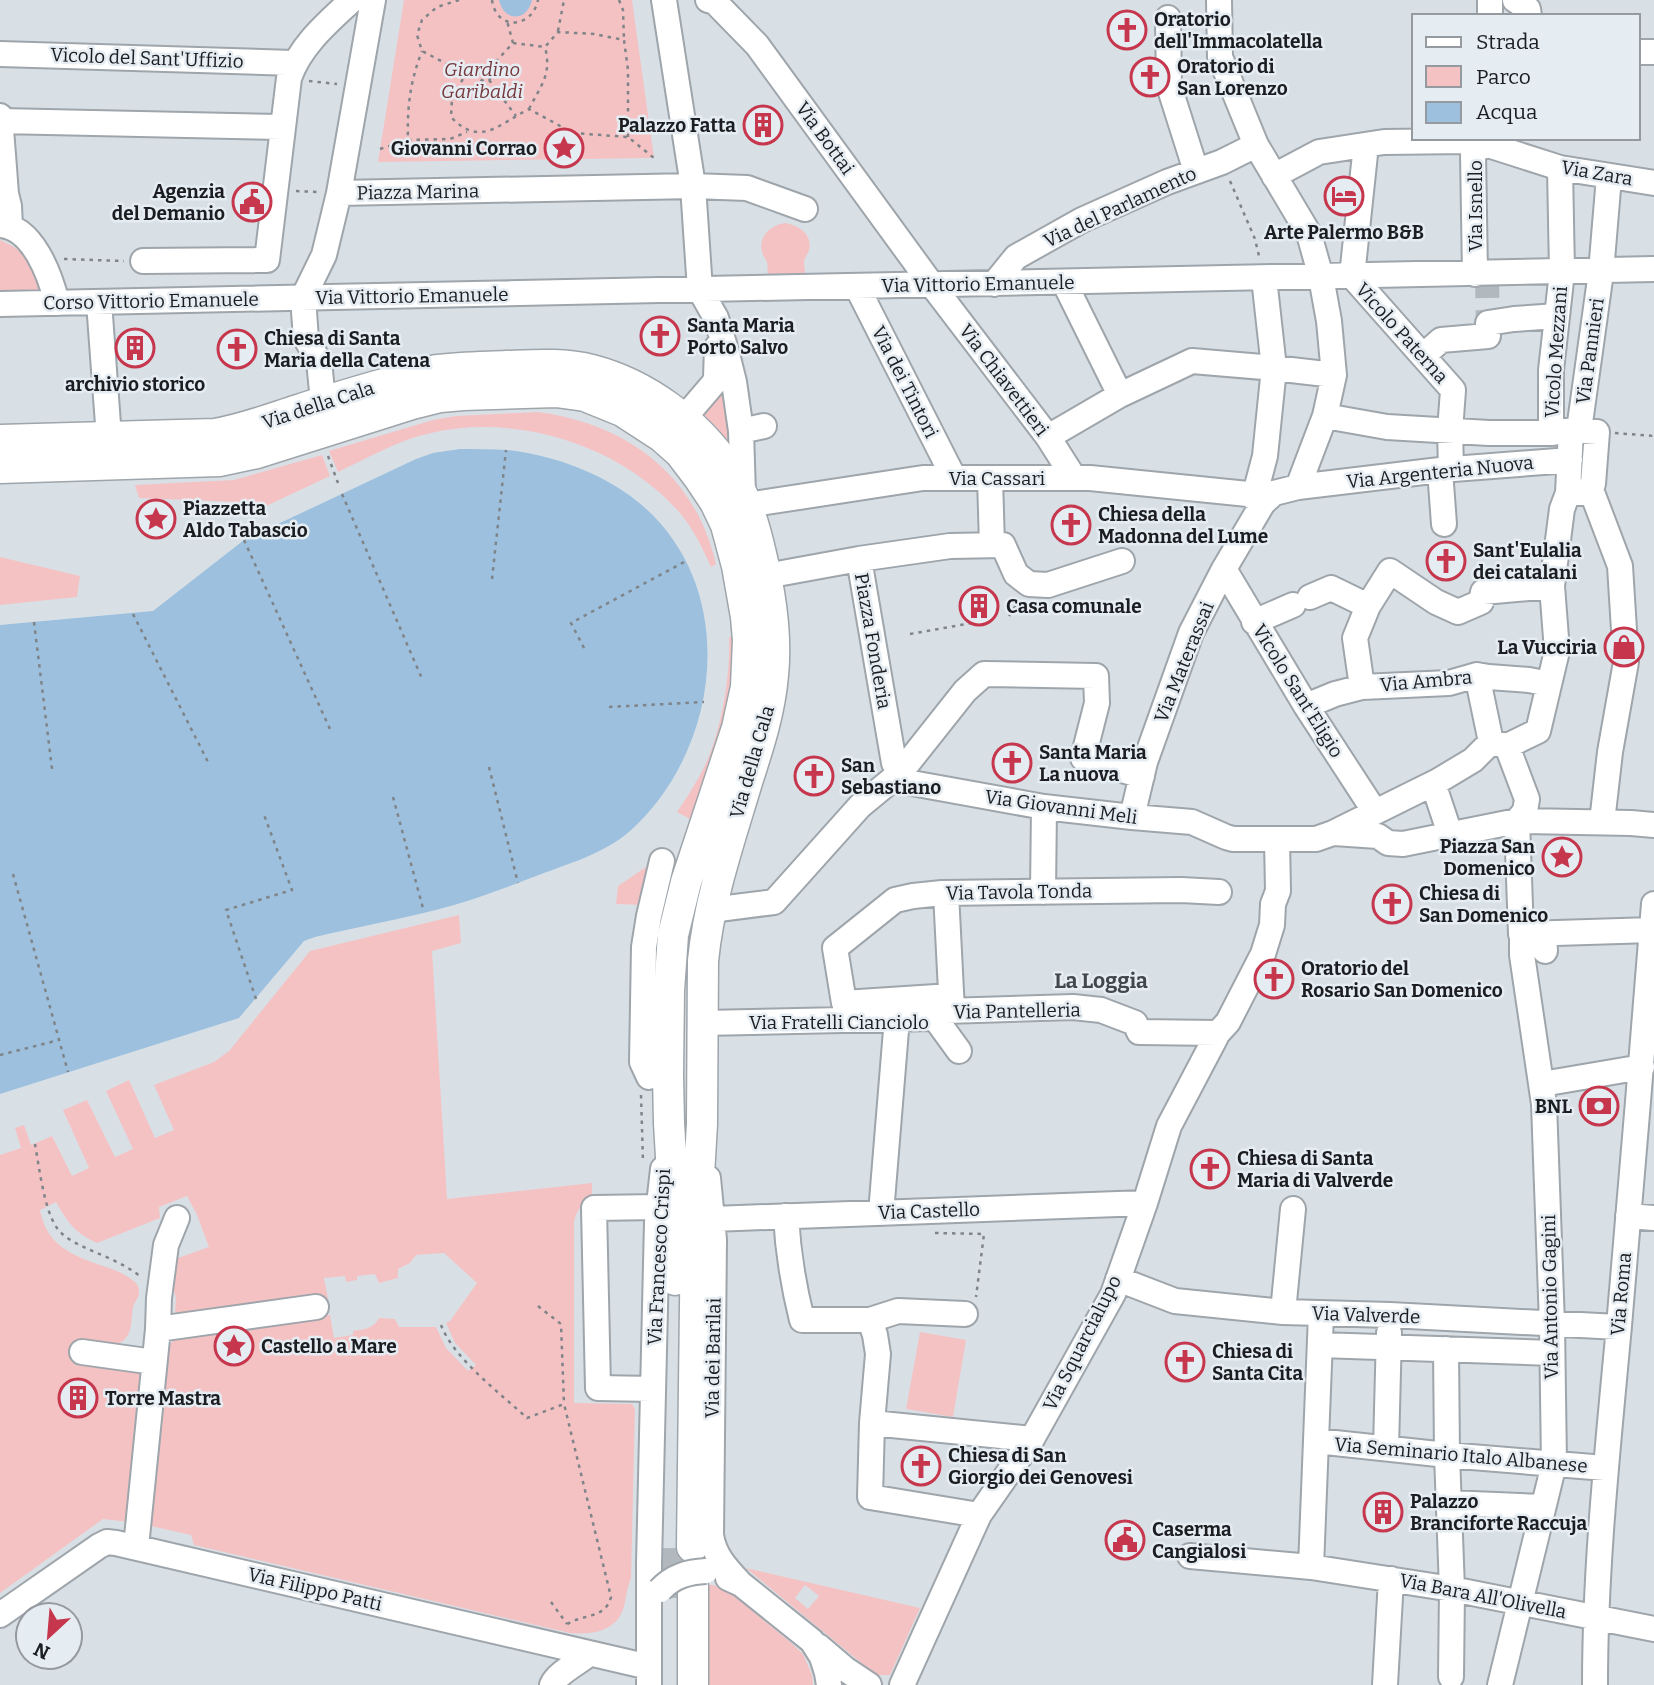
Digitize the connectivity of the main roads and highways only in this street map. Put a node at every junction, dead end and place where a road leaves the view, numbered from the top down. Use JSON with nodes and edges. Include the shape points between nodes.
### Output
{"nodes":[{"id":1,"x":0,"y":440,"type":"edge"},
{"id":2,"x":0,"y":468,"type":"edge"},
{"id":3,"x":679,"y":907,"type":"joint"},
{"id":4,"x":679,"y":1578,"type":"junction"},
{"id":5,"x":675,"y":1685,"type":"edge"},
{"id":6,"x":692,"y":1685,"type":"edge"}],
"edges":[{"from":1,"to":4,"type":"main road","name":"Via della Cala","via":[[231,432],[435,371],[557,365],[591,370],[645,392],[684,418],[729,470],[745,500],[766,576],[774,674],[761,739],[719,873],[706,936],[702,1124]]},
{"from":2,"to":3,"type":"main road","name":"Via della Cala","via":[[219,461],[412,404],[463,395],[556,392],[585,396],[641,422],[680,453],[715,502],[732,547],[748,627],[746,687],[737,728]]},
{"from":3,"to":4,"type":"main road","name":"Via Francesco Crispi","via":[[669,990],[668,1123],[675,1225]]},
{"from":4,"to":5,"type":"main road"},
{"from":4,"to":6,"type":"main road"}]}
